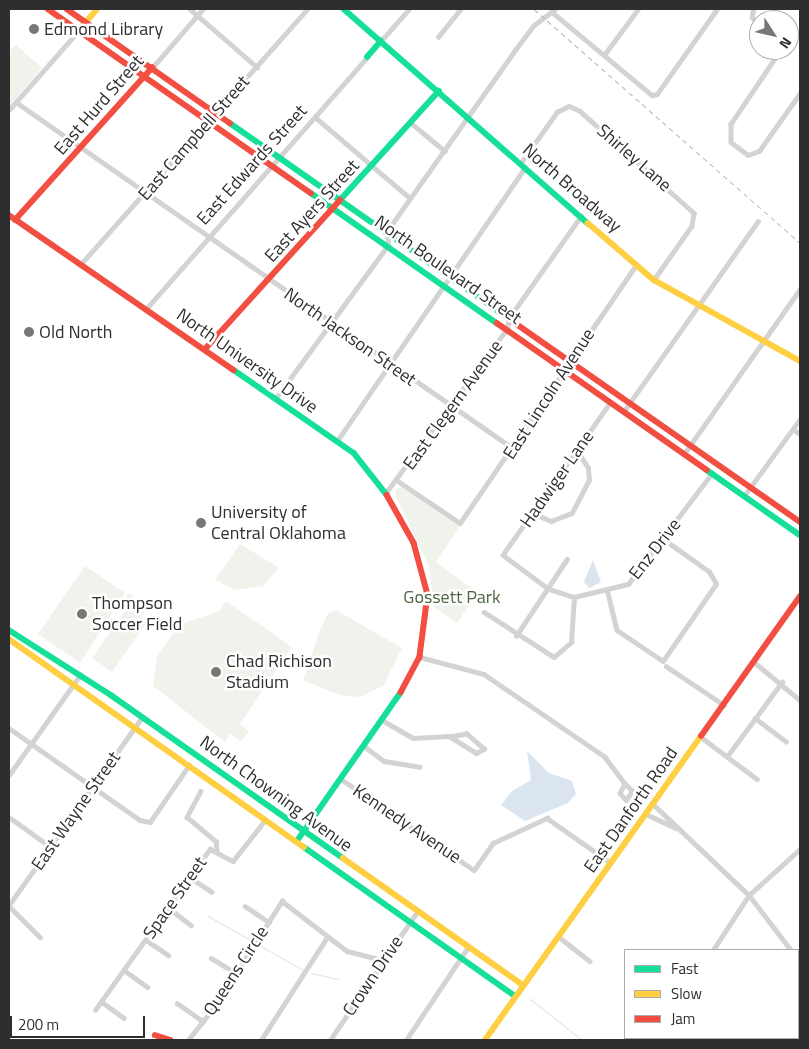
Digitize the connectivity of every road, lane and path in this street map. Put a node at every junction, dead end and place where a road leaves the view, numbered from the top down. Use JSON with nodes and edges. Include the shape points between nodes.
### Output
{"nodes":[{"id":1,"x":48,"y":9,"type":"edge"},
{"id":2,"x":66,"y":9,"type":"edge"},
{"id":3,"x":97,"y":9,"type":"edge"},
{"id":4,"x":190,"y":9,"type":"edge"},
{"id":5,"x":203,"y":9,"type":"edge"},
{"id":6,"x":307,"y":9,"type":"edge"},
{"id":7,"x":344,"y":9,"type":"edge"},
{"id":8,"x":409,"y":9,"type":"edge"},
{"id":9,"x":462,"y":9,"type":"edge"},
{"id":10,"x":638,"y":9,"type":"edge"},
{"id":11,"x":717,"y":9,"type":"edge"},
{"id":12,"x":553,"y":10,"type":"edge"},
{"id":13,"x":198,"y":15,"type":"junction"},
{"id":14,"x":86,"y":22,"type":"junction"},
{"id":15,"x":79,"y":30,"type":"junction"},
{"id":16,"x":438,"y":37,"type":"dead end"},
{"id":17,"x":381,"y":41,"type":"junction"},
{"id":18,"x":604,"y":55,"type":"junction"},
{"id":19,"x":367,"y":57,"type":"joint"},
{"id":20,"x":774,"y":60,"type":"edge"},
{"id":21,"x":257,"y":66,"type":"junction"},
{"id":22,"x":152,"y":68,"type":"junction"},
{"id":23,"x":145,"y":77,"type":"junction"},
{"id":24,"x":439,"y":92,"type":"junction"},
{"id":25,"x":800,"y":94,"type":"edge"},
{"id":26,"x":16,"y":102,"type":"junction"},
{"id":27,"x":9,"y":110,"type":"edge"},
{"id":28,"x":216,"y":113,"type":"junction"},
{"id":29,"x":315,"y":117,"type":"junction"},
{"id":30,"x":468,"y":117,"type":"junction"},
{"id":31,"x":209,"y":121,"type":"junction"},
{"id":32,"x":411,"y":122,"type":"junction"},
{"id":33,"x":82,"y":148,"type":"junction"},
{"id":34,"x":445,"y":150,"type":"junction"},
{"id":35,"x":280,"y":157,"type":"junction"},
{"id":36,"x":273,"y":166,"type":"junction"},
{"id":37,"x":522,"y":166,"type":"junction"},
{"id":38,"x":372,"y":167,"type":"junction"},
{"id":39,"x":146,"y":193,"type":"junction"},
{"id":40,"x":410,"y":198,"type":"junction"},
{"id":41,"x":343,"y":201,"type":"junction"},
{"id":42,"x":336,"y":208,"type":"junction"},
{"id":43,"x":9,"y":215,"type":"edge"},
{"id":44,"x":581,"y":216,"type":"junction"},
{"id":45,"x":15,"y":220,"type":"junction"},
{"id":46,"x":758,"y":221,"type":"dead end"},
{"id":47,"x":387,"y":231,"type":"junction"},
{"id":48,"x":208,"y":237,"type":"junction"},
{"id":49,"x":388,"y":245,"type":"junction"},
{"id":50,"x":80,"y":265,"type":"junction"},
{"id":51,"x":636,"y":265,"type":"junction"},
{"id":52,"x":448,"y":275,"type":"junction"},
{"id":53,"x":269,"y":280,"type":"junction"},
{"id":54,"x":654,"y":280,"type":"junction"},
{"id":55,"x":446,"y":287,"type":"junction"},
{"id":56,"x":800,"y":289,"type":"edge"},
{"id":57,"x":697,"y":307,"type":"junction"},
{"id":58,"x":146,"y":309,"type":"junction"},
{"id":59,"x":509,"y":318,"type":"junction"},
{"id":60,"x":329,"y":324,"type":"junction"},
{"id":61,"x":507,"y":329,"type":"junction"},
{"id":62,"x":764,"y":341,"type":"junction"},
{"id":63,"x":204,"y":349,"type":"junction"},
{"id":64,"x":570,"y":360,"type":"junction"},
{"id":65,"x":800,"y":361,"type":"edge"},
{"id":66,"x":391,"y":365,"type":"junction"},
{"id":67,"x":567,"y":372,"type":"junction"},
{"id":68,"x":612,"y":390,"type":"junction"},
{"id":69,"x":275,"y":399,"type":"junction"},
{"id":70,"x":611,"y":402,"type":"junction"},
{"id":71,"x":630,"y":402,"type":"junction"},
{"id":72,"x":451,"y":408,"type":"junction"},
{"id":73,"x":624,"y":411,"type":"junction"},
{"id":74,"x":800,"y":419,"type":"edge"},
{"id":75,"x":793,"y":429,"type":"junction"},
{"id":76,"x":800,"y":434,"type":"edge"},
{"id":77,"x":337,"y":441,"type":"junction"},
{"id":78,"x":690,"y":444,"type":"junction"},
{"id":79,"x":514,"y":449,"type":"junction"},
{"id":80,"x":577,"y":451,"type":"junction"},
{"id":81,"x":684,"y":454,"type":"junction"},
{"id":82,"x":712,"y":459,"type":"junction"},
{"id":83,"x":712,"y":473,"type":"junction"},
{"id":84,"x":398,"y":481,"type":"junction"},
{"id":85,"x":751,"y":487,"type":"junction"},
{"id":86,"x":387,"y":491,"type":"junction"},
{"id":87,"x":744,"y":496,"type":"junction"},
{"id":88,"x":533,"y":513,"type":"junction"},
{"id":89,"x":800,"y":522,"type":"edge"},
{"id":90,"x":800,"y":535,"type":"edge"},
{"id":91,"x":664,"y":540,"type":"junction"},
{"id":92,"x":567,"y":559,"type":"dead end"},
{"id":93,"x":549,"y":589,"type":"junction"},
{"id":94,"x":607,"y":589,"type":"junction"},
{"id":95,"x":800,"y":596,"type":"edge"},
{"id":96,"x":574,"y":597,"type":"junction"},
{"id":97,"x":484,"y":612,"type":"dead end"},
{"id":98,"x":9,"y":630,"type":"edge"},
{"id":99,"x":516,"y":636,"type":"junction"},
{"id":100,"x":9,"y":639,"type":"edge"},
{"id":101,"x":420,"y":657,"type":"junction"},
{"id":102,"x":754,"y":662,"type":"junction"},
{"id":103,"x":666,"y":666,"type":"dead end"},
{"id":104,"x":80,"y":675,"type":"junction"},
{"id":105,"x":782,"y":682,"type":"junction"},
{"id":106,"x":74,"y":684,"type":"junction"},
{"id":107,"x":800,"y":700,"type":"edge"},
{"id":108,"x":724,"y":705,"type":"junction"},
{"id":109,"x":142,"y":717,"type":"junction"},
{"id":110,"x":755,"y":718,"type":"junction"},
{"id":111,"x":382,"y":720,"type":"junction"},
{"id":112,"x":135,"y":727,"type":"junction"},
{"id":113,"x":9,"y":728,"type":"edge"},
{"id":114,"x":450,"y":737,"type":"junction"},
{"id":115,"x":701,"y":737,"type":"junction"},
{"id":116,"x":786,"y":741,"type":"dead end"},
{"id":117,"x":32,"y":744,"type":"junction"},
{"id":118,"x":364,"y":746,"type":"junction"},
{"id":119,"x":728,"y":756,"type":"junction"},
{"id":120,"x":189,"y":765,"type":"junction"},
{"id":121,"x":420,"y":767,"type":"dead end"},
{"id":122,"x":9,"y":776,"type":"edge"},
{"id":123,"x":341,"y":779,"type":"junction"},
{"id":124,"x":757,"y":779,"type":"dead end"},
{"id":125,"x":626,"y":784,"type":"dead end"},
{"id":126,"x":94,"y":786,"type":"junction"},
{"id":127,"x":201,"y":791,"type":"dead end"},
{"id":128,"x":653,"y":804,"type":"junction"},
{"id":129,"x":646,"y":814,"type":"junction"},
{"id":130,"x":9,"y":816,"type":"edge"},
{"id":131,"x":265,"y":820,"type":"junction"},
{"id":132,"x":678,"y":829,"type":"junction"},
{"id":133,"x":302,"y":832,"type":"junction"},
{"id":134,"x":297,"y":841,"type":"junction"},
{"id":135,"x":51,"y":846,"type":"junction"},
{"id":136,"x":800,"y":849,"type":"edge"},
{"id":137,"x":218,"y":851,"type":"junction"},
{"id":138,"x":611,"y":863,"type":"junction"},
{"id":139,"x":189,"y":878,"type":"junction"},
{"id":140,"x":212,"y":892,"type":"dead end"},
{"id":141,"x":750,"y":895,"type":"junction"},
{"id":142,"x":9,"y":906,"type":"edge"},
{"id":143,"x":245,"y":906,"type":"dead end"},
{"id":144,"x":169,"y":908,"type":"junction"},
{"id":145,"x":417,"y":912,"type":"junction"},
{"id":146,"x":411,"y":920,"type":"junction"},
{"id":147,"x":268,"y":922,"type":"junction"},
{"id":148,"x":191,"y":925,"type":"dead end"},
{"id":149,"x":40,"y":937,"type":"dead end"},
{"id":150,"x":328,"y":937,"type":"junction"},
{"id":151,"x":559,"y":937,"type":"junction"},
{"id":152,"x":146,"y":940,"type":"junction"},
{"id":153,"x":468,"y":947,"type":"junction"},
{"id":154,"x":714,"y":949,"type":"edge"},
{"id":155,"x":790,"y":949,"type":"edge"},
{"id":156,"x":168,"y":955,"type":"dead end"},
{"id":157,"x":462,"y":955,"type":"junction"},
{"id":158,"x":211,"y":958,"type":"dead end"},
{"id":159,"x":384,"y":960,"type":"junction"},
{"id":160,"x":590,"y":961,"type":"dead end"},
{"id":161,"x":124,"y":970,"type":"junction"},
{"id":162,"x":236,"y":973,"type":"junction"},
{"id":163,"x":524,"y":985,"type":"junction"},
{"id":164,"x":147,"y":986,"type":"dead end"},
{"id":165,"x":516,"y":996,"type":"junction"},
{"id":166,"x":102,"y":1002,"type":"junction"},
{"id":167,"x":177,"y":1003,"type":"dead end"},
{"id":168,"x":95,"y":1010,"type":"dead end"},
{"id":169,"x":124,"y":1018,"type":"dead end"},
{"id":170,"x":203,"y":1021,"type":"junction"},
{"id":171,"x":155,"y":1034,"type":"dead end"},
{"id":172,"x":170,"y":1040,"type":"edge"},
{"id":173,"x":188,"y":1040,"type":"edge"},
{"id":174,"x":261,"y":1040,"type":"edge"},
{"id":175,"x":330,"y":1040,"type":"edge"},
{"id":176,"x":406,"y":1040,"type":"edge"},
{"id":177,"x":485,"y":1040,"type":"edge"}],
"edges":[{"from":1,"to":15,"type":"main road","name":"North Boulevard Street"},
{"from":2,"to":14,"type":"main road","name":"North Boulevard Street"},
{"from":3,"to":14,"type":"main road"},
{"from":4,"to":13,"type":"street"},
{"from":5,"to":13,"type":"street","name":"East Hurd Street"},
{"from":6,"to":21,"type":"street","name":"East Campbell Street"},
{"from":7,"to":17,"type":"main road","name":"North Broadway"},
{"from":8,"to":17,"type":"street"},
{"from":9,"to":16,"type":"street"},
{"from":10,"to":18,"type":"street"},
{"from":11,"to":18,"type":"street","via":[[657,94],[652,95]]},
{"from":12,"to":18,"type":"street"},
{"from":12,"to":30,"type":"street","via":[[528,33]]},
{"from":13,"to":21,"type":"street"},
{"from":13,"to":22,"type":"street","name":"East Hurd Street"},
{"from":14,"to":15,"type":"main road"},
{"from":14,"to":22,"type":"main road","name":"North Boulevard Street"},
{"from":15,"to":23,"type":"main road","name":"North Boulevard Street"},
{"from":15,"to":26,"type":"street"},
{"from":17,"to":19,"type":"main road","name":"East Edwards Street"},
{"from":17,"to":24,"type":"main road","name":"North Broadway"},
{"from":19,"to":29,"type":"street","name":"East Edwards Street"},
{"from":20,"to":25,"type":"street","via":[[730,124],[731,142],[748,155],[759,151]]},
{"from":21,"to":28,"type":"street","name":"East Campbell Street"},
{"from":22,"to":23,"type":"main road","name":"East Hurd Street"},
{"from":22,"to":28,"type":"main road","name":"North Boulevard Street"},
{"from":23,"to":31,"type":"main road","name":"North Boulevard Street"},
{"from":23,"to":33,"type":"main road","name":"East Hurd Street"},
{"from":24,"to":30,"type":"main road","name":"North Broadway"},
{"from":24,"to":32,"type":"main road","name":"East Ayers Street"},
{"from":26,"to":27,"type":"street"},
{"from":26,"to":33,"type":"street","name":"North Jackson Street"},
{"from":28,"to":31,"type":"street","name":"East Campbell Street"},
{"from":28,"to":35,"type":"main road","name":"North Boulevard Street"},
{"from":29,"to":35,"type":"street","name":"East Edwards Street"},
{"from":29,"to":38,"type":"street"},
{"from":30,"to":34,"type":"street"},
{"from":30,"to":37,"type":"main road","name":"North Broadway"},
{"from":31,"to":36,"type":"main road","name":"North Boulevard Street"},
{"from":31,"to":39,"type":"street","name":"East Campbell Street"},
{"from":32,"to":34,"type":"street"},
{"from":32,"to":38,"type":"main road","name":"East Ayers Street"},
{"from":33,"to":39,"type":"street","name":"North Jackson Street"},
{"from":33,"to":45,"type":"main road","name":"East Hurd Street"},
{"from":34,"to":40,"type":"street"},
{"from":35,"to":36,"type":"street","name":"East Edwards Street"},
{"from":35,"to":41,"type":"main road","name":"North Boulevard Street"},
{"from":36,"to":42,"type":"main road","name":"North Boulevard Street"},
{"from":36,"to":48,"type":"street","name":"East Edwards Street"},
{"from":37,"to":44,"type":"main road","name":"North Broadway"},
{"from":37,"to":52,"type":"street"},
{"from":37,"to":54,"type":"street","name":"Shirley Lane","via":[[556,112],[569,106],[667,186],[692,209],[695,218]]},
{"from":38,"to":40,"type":"street"},
{"from":38,"to":41,"type":"main road","name":"East Ayers Street"},
{"from":39,"to":48,"type":"street","name":"North Jackson Street"},
{"from":39,"to":50,"type":"street","name":"East Campbell Street"},
{"from":40,"to":47,"type":"street"},
{"from":41,"to":42,"type":"main road","name":"East Ayers Street"},
{"from":41,"to":47,"type":"main road","name":"North Boulevard Street"},
{"from":42,"to":49,"type":"main road","name":"North Boulevard Street"},
{"from":42,"to":53,"type":"main road","name":"East Ayers Street"},
{"from":43,"to":45,"type":"main road","name":"North University Drive"},
{"from":44,"to":51,"type":"main road","name":"North Broadway"},
{"from":44,"to":59,"type":"street","name":"East Clegern Avenue"},
{"from":45,"to":50,"type":"main road","name":"North University Drive"},
{"from":46,"to":57,"type":"street"},
{"from":47,"to":49,"type":"street"},
{"from":47,"to":52,"type":"main road","name":"North Boulevard Street"},
{"from":48,"to":53,"type":"street","name":"North Jackson Street"},
{"from":48,"to":58,"type":"street","name":"East Edwards Street"},
{"from":49,"to":55,"type":"main road","name":"North Boulevard Street"},
{"from":49,"to":60,"type":"street"},
{"from":50,"to":58,"type":"main road","name":"North University Drive"},
{"from":51,"to":54,"type":"main road","name":"North Broadway"},
{"from":51,"to":64,"type":"street","name":"East Lincoln Avenue"},
{"from":52,"to":55,"type":"street"},
{"from":52,"to":59,"type":"main road","name":"North Boulevard Street"},
{"from":53,"to":60,"type":"street","name":"North Jackson Street"},
{"from":53,"to":63,"type":"main road","name":"East Ayers Street"},
{"from":54,"to":57,"type":"main road","name":"North Broadway"},
{"from":55,"to":61,"type":"main road","name":"North Boulevard Street"},
{"from":55,"to":66,"type":"street"},
{"from":56,"to":62,"type":"street"},
{"from":57,"to":62,"type":"main road","name":"North Broadway"},
{"from":57,"to":71,"type":"street"},
{"from":58,"to":63,"type":"main road","name":"North University Drive"},
{"from":59,"to":61,"type":"street","name":"East Clegern Avenue"},
{"from":59,"to":64,"type":"main road","name":"North Boulevard Street"},
{"from":60,"to":66,"type":"street","name":"North Jackson Street"},
{"from":60,"to":69,"type":"street"},
{"from":61,"to":67,"type":"main road","name":"North Boulevard Street"},
{"from":61,"to":72,"type":"street","name":"East Clegern Avenue"},
{"from":62,"to":65,"type":"main road","name":"North Broadway"},
{"from":62,"to":78,"type":"street"},
{"from":63,"to":69,"type":"main road","name":"North University Drive"},
{"from":64,"to":67,"type":"street","name":"East Lincoln Avenue"},
{"from":64,"to":68,"type":"main road","name":"North Boulevard Street"},
{"from":66,"to":72,"type":"street","name":"North Jackson Street"},
{"from":66,"to":77,"type":"street"},
{"from":67,"to":70,"type":"main road","name":"North Boulevard Street"},
{"from":67,"to":79,"type":"street","name":"East Lincoln Avenue"},
{"from":68,"to":70,"type":"main road"},
{"from":68,"to":71,"type":"main road","name":"North Boulevard Street"},
{"from":69,"to":77,"type":"main road","name":"North University Drive"},
{"from":70,"to":73,"type":"main road","name":"North Boulevard Street"},
{"from":70,"to":80,"type":"street","name":"Hadwiger Lane"},
{"from":71,"to":73,"type":"street"},
{"from":71,"to":78,"type":"main road","name":"North Boulevard Street"},
{"from":72,"to":79,"type":"street","name":"North Jackson Street"},
{"from":72,"to":84,"type":"street","name":"East Clegern Avenue"},
{"from":73,"to":81,"type":"main road","name":"North Boulevard Street"},
{"from":74,"to":75,"type":"street"},
{"from":75,"to":76,"type":"street"},
{"from":75,"to":85,"type":"street"},
{"from":77,"to":86,"type":"main road","name":"North University Drive","via":[[364,462]]},
{"from":78,"to":81,"type":"street"},
{"from":78,"to":82,"type":"main road","name":"North Boulevard Street"},
{"from":79,"to":84,"type":"street","name":"East Lincoln Avenue","via":[[460,523]]},
{"from":80,"to":88,"type":"street","name":"Hadwiger Lane"},
{"from":80,"to":88,"type":"street","via":[[588,468],[589,480],[579,504],[572,513],[551,521]]},
{"from":81,"to":83,"type":"main road","name":"North Boulevard Street"},
{"from":82,"to":83,"type":"main road"},
{"from":82,"to":85,"type":"main road","name":"North Boulevard Street"},
{"from":83,"to":87,"type":"main road","name":"North Boulevard Street"},
{"from":83,"to":91,"type":"street","name":"Enz Drive"},
{"from":84,"to":86,"type":"street","name":"East Clegern Avenue"},
{"from":85,"to":87,"type":"street"},
{"from":85,"to":89,"type":"main road","name":"North Boulevard Street"},
{"from":86,"to":101,"type":"main road","name":"North University Drive","via":[[424,571],[429,614]]},
{"from":87,"to":90,"type":"main road","name":"North Boulevard Street"},
{"from":88,"to":93,"type":"street","name":"Hadwiger Lane","via":[[503,555]]},
{"from":91,"to":94,"type":"street","name":"Enz Drive","via":[[633,580]]},
{"from":91,"to":94,"type":"street","via":[[709,572],[716,584],[663,661],[617,630]]},
{"from":92,"to":93,"type":"street"},
{"from":93,"to":96,"type":"street"},
{"from":93,"to":99,"type":"street"},
{"from":94,"to":96,"type":"street","name":"Enz Drive"},
{"from":95,"to":102,"type":"main road","name":"East Danforth Road"},
{"from":96,"to":99,"type":"street","via":[[573,631],[567,650],[554,657]]},
{"from":97,"to":99,"type":"street"},
{"from":98,"to":104,"type":"main road","name":"North Chowning Avenue"},
{"from":100,"to":106,"type":"main road","name":"North Chowning Avenue"},
{"from":101,"to":111,"type":"main road","name":"North University Drive"},
{"from":101,"to":125,"type":"street","via":[[484,674],[605,757]]},
{"from":102,"to":105,"type":"street"},
{"from":102,"to":108,"type":"main road","name":"East Danforth Road"},
{"from":103,"to":108,"type":"street"},
{"from":104,"to":106,"type":"street"},
{"from":104,"to":109,"type":"main road","name":"North Chowning Avenue"},
{"from":105,"to":107,"type":"street"},
{"from":105,"to":110,"type":"street"},
{"from":106,"to":112,"type":"main road","name":"North Chowning Avenue"},
{"from":106,"to":117,"type":"street"},
{"from":108,"to":115,"type":"main road","name":"East Danforth Road"},
{"from":109,"to":112,"type":"street","name":"East Wayne Street"},
{"from":109,"to":133,"type":"main road","name":"North Chowning Avenue"},
{"from":110,"to":116,"type":"street"},
{"from":110,"to":119,"type":"street"},
{"from":111,"to":114,"type":"street","via":[[413,738]]},
{"from":111,"to":118,"type":"main road","name":"North University Drive"},
{"from":112,"to":120,"type":"main road","name":"North Chowning Avenue"},
{"from":112,"to":126,"type":"street","name":"East Wayne Street"},
{"from":113,"to":117,"type":"street"},
{"from":114,"to":114,"type":"street","via":[[476,753],[484,749],[467,734]]},
{"from":115,"to":119,"type":"street"},
{"from":115,"to":128,"type":"main road","name":"East Danforth Road"},
{"from":117,"to":122,"type":"street"},
{"from":117,"to":126,"type":"street"},
{"from":118,"to":121,"type":"street","via":[[384,761]]},
{"from":118,"to":123,"type":"main road","name":"North University Drive"},
{"from":119,"to":124,"type":"street"},
{"from":120,"to":126,"type":"street","via":[[150,822],[138,820]]},
{"from":120,"to":131,"type":"main road","name":"North Chowning Avenue"},
{"from":123,"to":133,"type":"main road","name":"North University Drive"},
{"from":123,"to":138,"type":"street","name":"Kennedy Avenue","via":[[474,870],[493,843],[547,818]]},
{"from":126,"to":135,"type":"street","name":"East Wayne Street"},
{"from":127,"to":137,"type":"street","via":[[187,817],[216,841]]},
{"from":128,"to":129,"type":"main road","name":"East Danforth Road"},
{"from":128,"to":132,"type":"street"},
{"from":129,"to":132,"type":"street"},
{"from":129,"to":138,"type":"main road","name":"East Danforth Road"},
{"from":130,"to":135,"type":"street"},
{"from":131,"to":134,"type":"main road","name":"North Chowning Avenue"},
{"from":131,"to":137,"type":"street","name":"Space Street","via":[[236,859],[229,860]]},
{"from":132,"to":141,"type":"street"},
{"from":133,"to":134,"type":"main road","name":"North University Drive"},
{"from":133,"to":145,"type":"main road","name":"North Chowning Avenue"},
{"from":134,"to":146,"type":"main road","name":"North Chowning Avenue"},
{"from":135,"to":142,"type":"street","name":"East Wayne Street"},
{"from":136,"to":141,"type":"street"},
{"from":137,"to":139,"type":"street","name":"Space Street","via":[[210,849]]},
{"from":138,"to":151,"type":"main road","name":"East Danforth Road"},
{"from":139,"to":140,"type":"street"},
{"from":139,"to":144,"type":"street","name":"Space Street"},
{"from":141,"to":154,"type":"street"},
{"from":141,"to":155,"type":"street"},
{"from":142,"to":149,"type":"street"},
{"from":143,"to":147,"type":"street"},
{"from":144,"to":148,"type":"street"},
{"from":144,"to":152,"type":"street","name":"Space Street"},
{"from":145,"to":146,"type":"street","name":"Crown Drive"},
{"from":145,"to":153,"type":"main road","name":"North Chowning Avenue"},
{"from":146,"to":157,"type":"main road","name":"North Chowning Avenue"},
{"from":146,"to":159,"type":"street","name":"Crown Drive"},
{"from":147,"to":150,"type":"street","name":"Queens Circle","via":[[282,901]]},
{"from":147,"to":162,"type":"street","name":"Queens Circle"},
{"from":150,"to":159,"type":"street","via":[[347,951]]},
{"from":150,"to":174,"type":"street"},
{"from":151,"to":160,"type":"street"},
{"from":151,"to":163,"type":"main road","name":"East Danforth Road"},
{"from":152,"to":156,"type":"street"},
{"from":152,"to":161,"type":"street","name":"Space Street"},
{"from":153,"to":157,"type":"street"},
{"from":153,"to":163,"type":"main road","name":"North Chowning Avenue"},
{"from":157,"to":165,"type":"main road","name":"North Chowning Avenue"},
{"from":157,"to":176,"type":"street"},
{"from":158,"to":162,"type":"street"},
{"from":159,"to":175,"type":"street","name":"Crown Drive"},
{"from":161,"to":164,"type":"street"},
{"from":161,"to":166,"type":"street","name":"Space Street"},
{"from":162,"to":170,"type":"street","name":"Queens Circle"},
{"from":163,"to":165,"type":"main road","name":"East Danforth Road"},
{"from":165,"to":177,"type":"main road","name":"East Danforth Road"},
{"from":166,"to":168,"type":"street","name":"Space Street"},
{"from":166,"to":169,"type":"street"},
{"from":167,"to":170,"type":"street"},
{"from":170,"to":173,"type":"street","name":"Queens Circle"},
{"from":171,"to":172,"type":"main road"}]}
